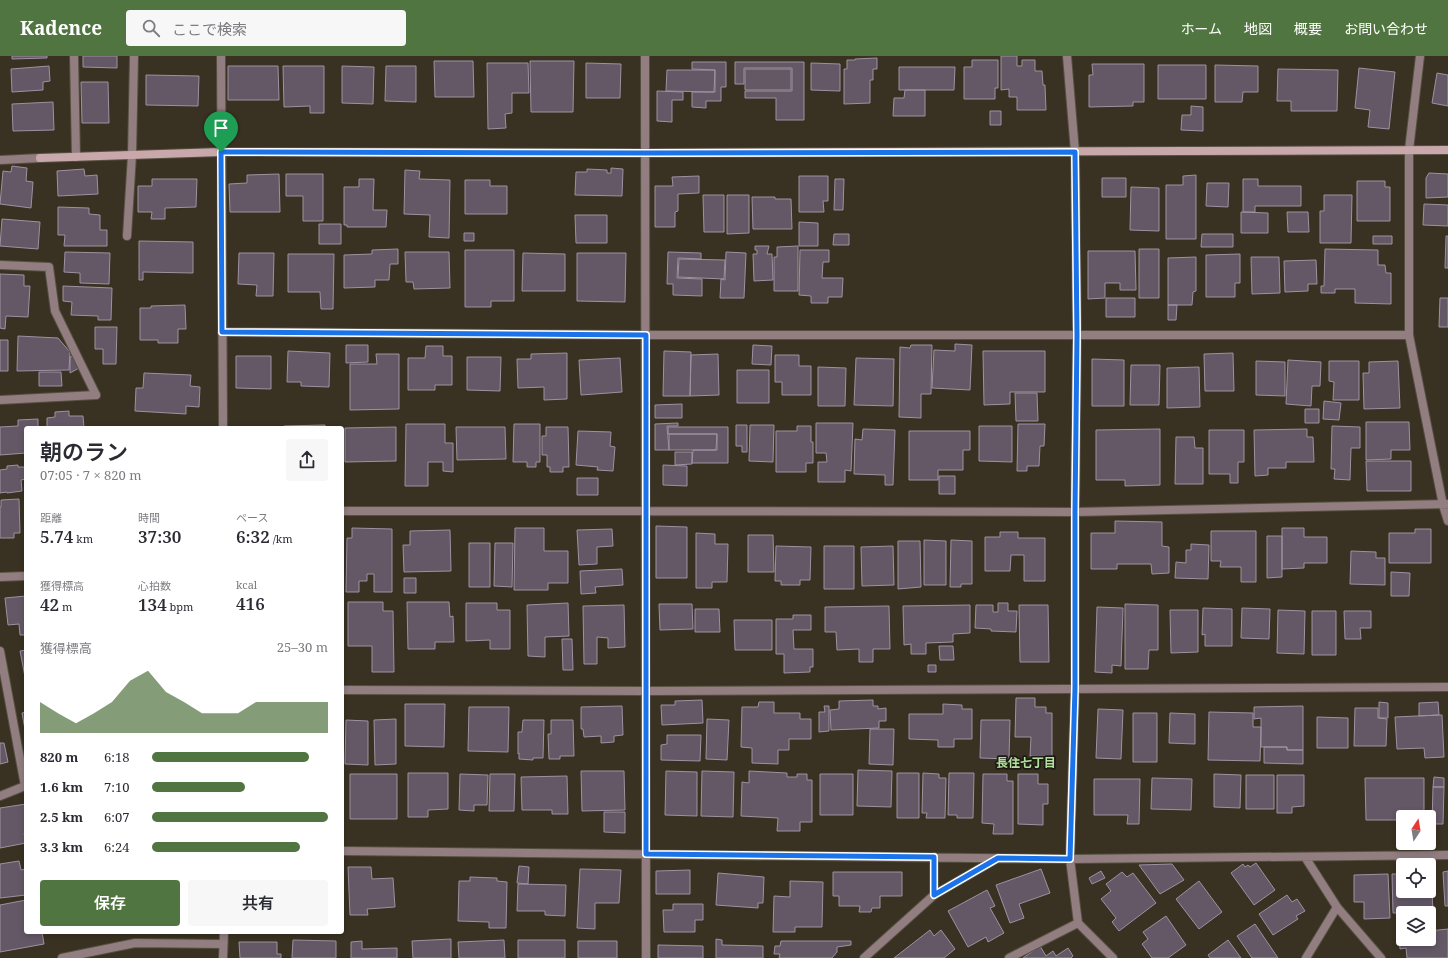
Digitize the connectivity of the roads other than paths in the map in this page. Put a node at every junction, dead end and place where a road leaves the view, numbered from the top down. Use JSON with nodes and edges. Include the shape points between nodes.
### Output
{"nodes":[{"id":1,"x":74,"y":56,"type":"edge"},
{"id":2,"x":134,"y":56,"type":"edge"},
{"id":3,"x":221,"y":56,"type":"edge"},
{"id":4,"x":645,"y":56,"type":"edge"},
{"id":5,"x":1067,"y":56,"type":"edge"},
{"id":6,"x":1420,"y":56,"type":"edge"},
{"id":7,"x":1409,"y":150,"type":"junction"},
{"id":8,"x":1448,"y":150,"type":"edge"},
{"id":9,"x":221,"y":152,"type":"junction"},
{"id":10,"x":1075,"y":152,"type":"junction"},
{"id":11,"x":646,"y":153,"type":"junction"},
{"id":12,"x":132,"y":155,"type":"junction"},
{"id":13,"x":76,"y":157,"type":"junction"},
{"id":14,"x":0,"y":160,"type":"edge"},
{"id":15,"x":127,"y":236,"type":"dead end"},
{"id":16,"x":0,"y":265,"type":"edge"},
{"id":17,"x":222,"y":332,"type":"junction"},
{"id":18,"x":646,"y":335,"type":"junction"},
{"id":19,"x":1077,"y":335,"type":"junction"},
{"id":20,"x":1409,"y":335,"type":"junction"},
{"id":21,"x":0,"y":400,"type":"edge"},
{"id":22,"x":223,"y":426,"type":"edge"},
{"id":23,"x":1446,"y":505,"type":"edge"},
{"id":24,"x":646,"y":510,"type":"junction"},
{"id":25,"x":344,"y":511,"type":"edge"},
{"id":26,"x":1075,"y":512,"type":"junction"},
{"id":27,"x":1448,"y":521,"type":"edge"},
{"id":28,"x":24,"y":576,"type":"edge"},
{"id":29,"x":0,"y":577,"type":"edge"},
{"id":30,"x":0,"y":651,"type":"edge"},
{"id":31,"x":1448,"y":687,"type":"edge"},
{"id":32,"x":1075,"y":688,"type":"junction"},
{"id":33,"x":344,"y":690,"type":"edge"},
{"id":34,"x":646,"y":691,"type":"junction"},
{"id":35,"x":0,"y":796,"type":"edge"},
{"id":36,"x":344,"y":851,"type":"edge"},
{"id":37,"x":646,"y":854,"type":"junction"},
{"id":38,"x":1448,"y":855,"type":"edge"},
{"id":39,"x":934,"y":857,"type":"junction"},
{"id":40,"x":1304,"y":857,"type":"junction"},
{"id":41,"x":998,"y":858,"type":"junction"},
{"id":42,"x":1070,"y":859,"type":"junction"},
{"id":43,"x":934,"y":895,"type":"junction"},
{"id":44,"x":1337,"y":907,"type":"junction"},
{"id":45,"x":1078,"y":923,"type":"junction"},
{"id":46,"x":224,"y":934,"type":"edge"},
{"id":47,"x":223,"y":944,"type":"junction"},
{"id":48,"x":62,"y":958,"type":"edge"},
{"id":49,"x":223,"y":958,"type":"edge"},
{"id":50,"x":646,"y":958,"type":"edge"},
{"id":51,"x":864,"y":958,"type":"edge"},
{"id":52,"x":1009,"y":958,"type":"edge"},
{"id":53,"x":1113,"y":958,"type":"edge"},
{"id":54,"x":1306,"y":958,"type":"edge"},
{"id":55,"x":1381,"y":958,"type":"edge"}],
"edges":[{"from":1,"to":13,"type":"street"},
{"from":2,"to":12,"type":"street"},
{"from":3,"to":9,"type":"street"},
{"from":4,"to":11,"type":"street"},
{"from":5,"to":10,"type":"street"},
{"from":6,"to":7,"type":"street"},
{"from":7,"to":8,"type":"street"},
{"from":7,"to":10,"type":"street"},
{"from":7,"to":20,"type":"street"},
{"from":9,"to":11,"type":"street"},
{"from":9,"to":12,"type":"street"},
{"from":9,"to":17,"type":"street"},
{"from":10,"to":11,"type":"street"},
{"from":10,"to":19,"type":"street"},
{"from":11,"to":18,"type":"street"},
{"from":12,"to":13,"type":"street"},
{"from":12,"to":15,"type":"street"},
{"from":13,"to":14,"type":"street"},
{"from":16,"to":21,"type":"street","via":[[50,266],[55,311],[96,395]]},
{"from":17,"to":18,"type":"street"},
{"from":17,"to":22,"type":"street"},
{"from":18,"to":19,"type":"street"},
{"from":18,"to":24,"type":"street"},
{"from":19,"to":20,"type":"street"},
{"from":19,"to":26,"type":"street"},
{"from":20,"to":23,"type":"street"},
{"from":23,"to":26,"type":"street"},
{"from":23,"to":27,"type":"street"},
{"from":24,"to":25,"type":"street"},
{"from":24,"to":26,"type":"street"},
{"from":24,"to":34,"type":"street"},
{"from":26,"to":32,"type":"street"},
{"from":28,"to":29,"type":"street"},
{"from":30,"to":35,"type":"street","via":[[24,786]]},
{"from":31,"to":32,"type":"street"},
{"from":32,"to":34,"type":"street"},
{"from":32,"to":42,"type":"street"},
{"from":33,"to":34,"type":"street"},
{"from":34,"to":37,"type":"street"},
{"from":36,"to":37,"type":"street"},
{"from":37,"to":39,"type":"street"},
{"from":37,"to":50,"type":"street"},
{"from":38,"to":40,"type":"street"},
{"from":39,"to":41,"type":"street"},
{"from":39,"to":43,"type":"street"},
{"from":40,"to":42,"type":"street"},
{"from":40,"to":44,"type":"street"},
{"from":41,"to":42,"type":"street"},
{"from":41,"to":43,"type":"street"},
{"from":42,"to":45,"type":"street"},
{"from":43,"to":51,"type":"street"},
{"from":44,"to":54,"type":"street"},
{"from":44,"to":55,"type":"street"},
{"from":45,"to":52,"type":"street"},
{"from":45,"to":53,"type":"street"},
{"from":46,"to":47,"type":"street"},
{"from":47,"to":48,"type":"street","via":[[135,943]]},
{"from":47,"to":49,"type":"street"}]}
